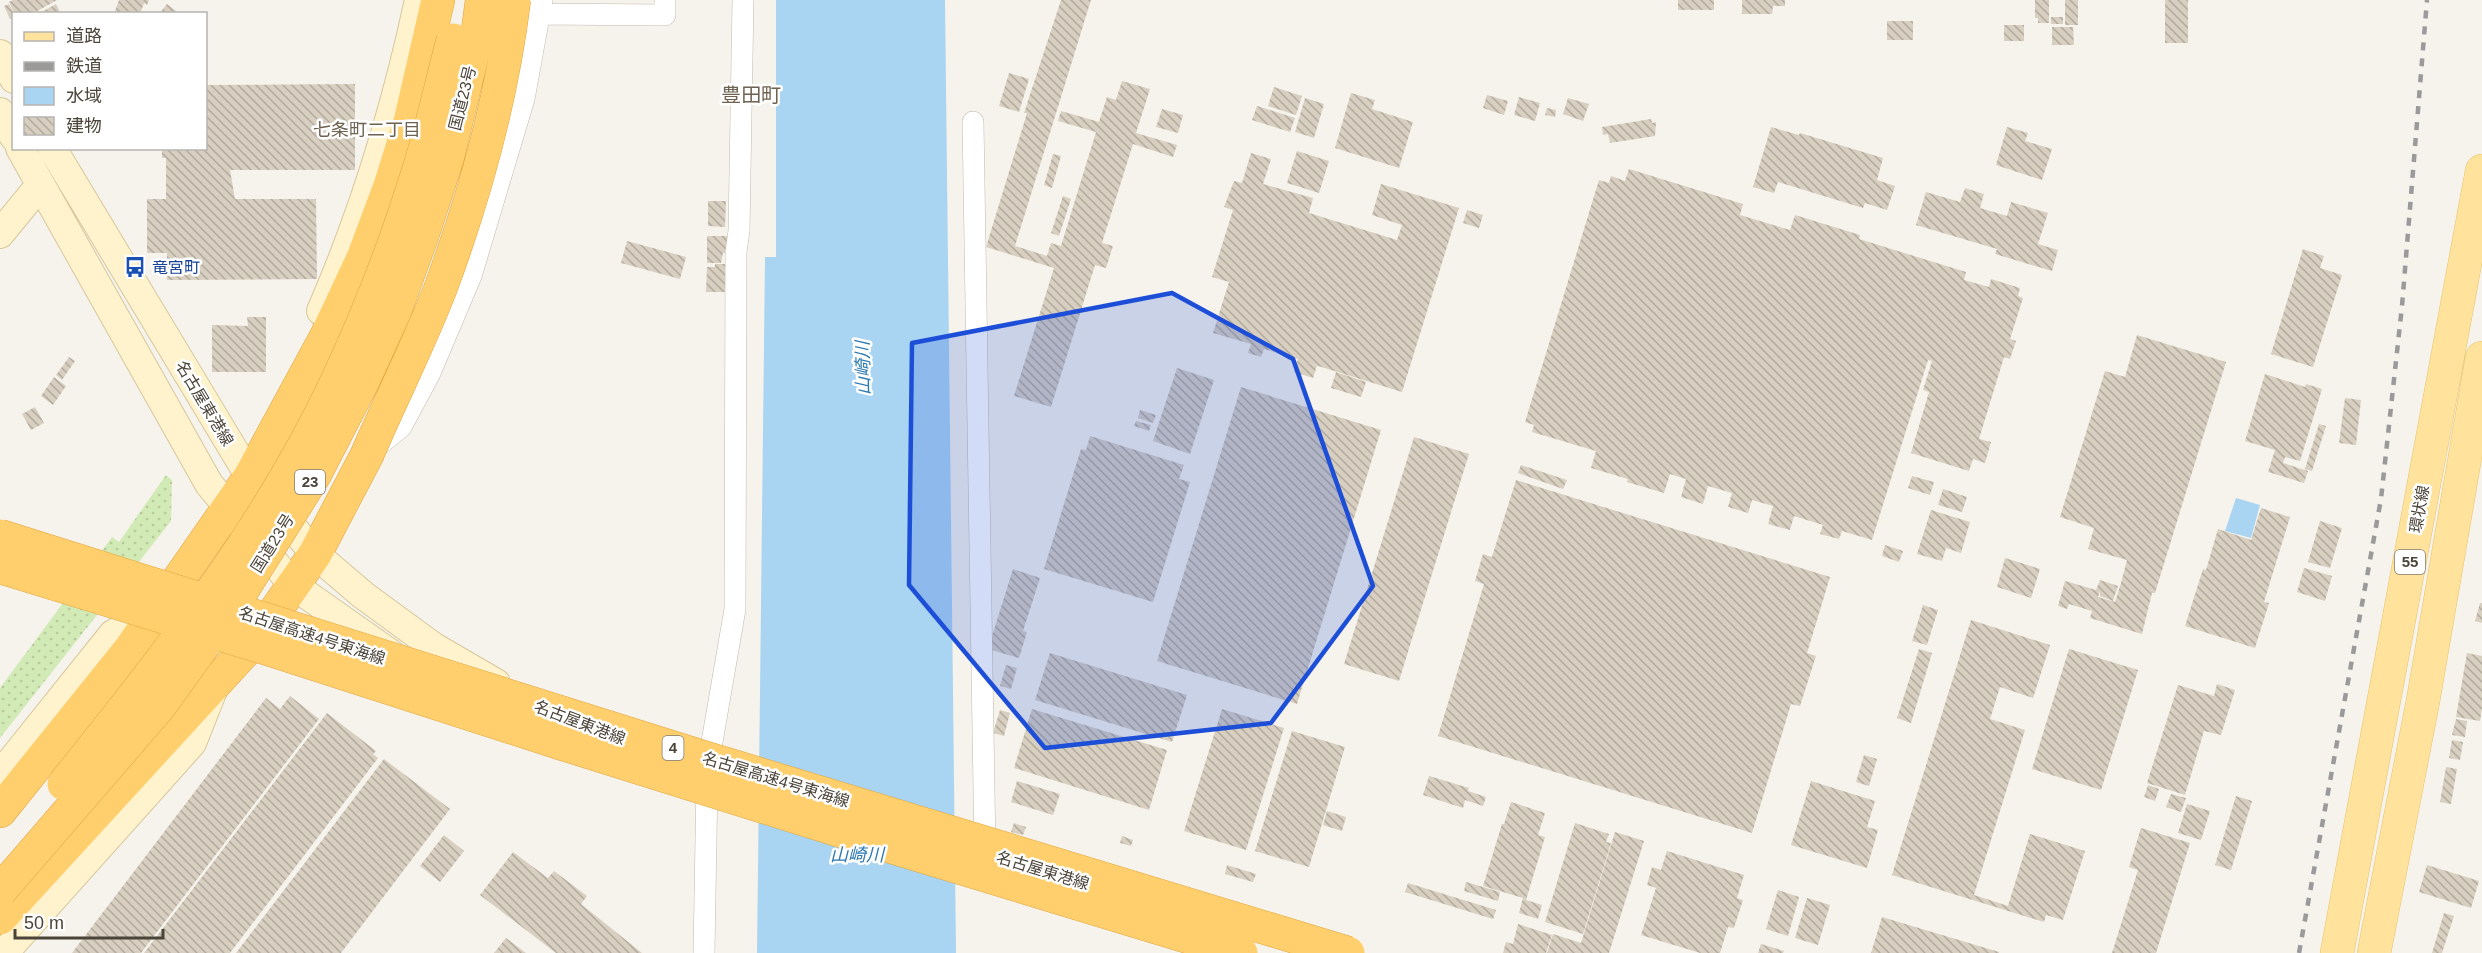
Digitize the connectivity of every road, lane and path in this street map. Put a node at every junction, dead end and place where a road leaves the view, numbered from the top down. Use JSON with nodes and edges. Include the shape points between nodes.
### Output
{"nodes":[{"id":1,"x":419,"y":0,"type":"edge"},
{"id":2,"x":438,"y":0,"type":"edge"},
{"id":3,"x":459,"y":0,"type":"edge"},
{"id":4,"x":482,"y":0,"type":"edge"},
{"id":5,"x":492,"y":0,"type":"edge"},
{"id":6,"x":665,"y":0,"type":"edge"},
{"id":7,"x":743,"y":0,"type":"edge"},
{"id":8,"x":532,"y":5,"type":"edge"},
{"id":9,"x":0,"y":54,"type":"edge"},
{"id":10,"x":12,"y":75,"type":"edge"},
{"id":11,"x":0,"y":112,"type":"edge"},
{"id":12,"x":973,"y":122,"type":"dead end"},
{"id":13,"x":12,"y":133,"type":"edge"},
{"id":14,"x":21,"y":150,"type":"edge"},
{"id":15,"x":53,"y":150,"type":"edge"},
{"id":16,"x":2482,"y":171,"type":"edge"},
{"id":17,"x":40,"y":185,"type":"junction"},
{"id":18,"x":0,"y":234,"type":"edge"},
{"id":19,"x":2482,"y":358,"type":"edge"},
{"id":20,"x":298,"y":387,"type":"junction"},
{"id":21,"x":250,"y":477,"type":"junction"},
{"id":22,"x":229,"y":507,"type":"junction"},
{"id":23,"x":0,"y":536,"type":"edge"},
{"id":24,"x":315,"y":554,"type":"junction"},
{"id":25,"x":0,"y":567,"type":"edge"},
{"id":26,"x":293,"y":585,"type":"junction"},
{"id":27,"x":161,"y":606,"type":"junction"},
{"id":28,"x":216,"y":683,"type":"junction"},
{"id":29,"x":3,"y":764,"type":"edge"},
{"id":30,"x":715,"y":775,"type":"junction"},
{"id":31,"x":0,"y":811,"type":"edge"},
{"id":32,"x":974,"y":853,"type":"junction"},
{"id":33,"x":0,"y":858,"type":"edge"},
{"id":34,"x":0,"y":891,"type":"edge"},
{"id":35,"x":0,"y":918,"type":"edge"},
{"id":36,"x":4,"y":953,"type":"edge"},
{"id":37,"x":704,"y":953,"type":"edge"},
{"id":38,"x":1241,"y":953,"type":"edge"},
{"id":39,"x":1258,"y":953,"type":"edge"},
{"id":40,"x":1309,"y":953,"type":"edge"},
{"id":41,"x":1348,"y":953,"type":"edge"},
{"id":42,"x":2337,"y":953,"type":"edge"},
{"id":43,"x":2374,"y":953,"type":"edge"}],
"edges":[{"from":1,"to":20,"type":"main road","via":[[379,158],[349,246],[314,330]]},
{"from":2,"to":20,"type":"highway","via":[[410,122],[390,186],[363,258]]},
{"from":3,"to":33,"type":"highway","name":"国道23号","number":"23","bridge":true,"via":[[455,31],[419,170],[397,237],[335,385],[219,584],[121,714]]},
{"from":4,"to":34,"type":"highway","name":"国道23号","number":"23","bridge":true,"via":[[447,159],[422,236],[394,313],[315,474],[238,597],[159,706]]},
{"from":5,"to":8,"type":"street"},
{"from":6,"to":8,"type":"street","via":[[665,15]]},
{"from":7,"to":30,"type":"street","via":[[736,252],[735,609]]},
{"from":8,"to":24,"type":"highway","bridge":true,"via":[[509,42],[468,209],[440,290],[367,454]]},
{"from":9,"to":10,"type":"main road"},
{"from":11,"to":13,"type":"main road"},
{"from":12,"to":32,"type":"street"},
{"from":14,"to":17,"type":"main road","name":"名古屋東港線"},
{"from":15,"to":21,"type":"main road","name":"名古屋東港線"},
{"from":16,"to":42,"type":"main road","name":"環状線","number":"55"},
{"from":17,"to":18,"type":"main road"},
{"from":17,"to":22,"type":"main road","name":"名古屋東港線","via":[[209,484]]},
{"from":19,"to":43,"type":"main road","number":"55","via":[[2423,702]]},
{"from":20,"to":21,"type":"highway"},
{"from":21,"to":22,"type":"highway"},
{"from":21,"to":24,"type":"main road","name":"名古屋東港線"},
{"from":22,"to":26,"type":"main road","name":"名古屋東港線"},
{"from":22,"to":27,"type":"highway"},
{"from":23,"to":41,"type":"highway","name":"名古屋高速4号東海線","number":"4","bridge":true},
{"from":24,"to":26,"type":"highway"},
{"from":24,"to":30,"type":"main road","name":"名古屋東港線","via":[[434,647],[546,712]]},
{"from":25,"to":38,"type":"highway","name":"名古屋高速4号東海線","number":"4","bridge":true},
{"from":26,"to":28,"type":"highway","via":[[255,640]]},
{"from":26,"to":30,"type":"main road","name":"名古屋東港線","via":[[427,680],[549,729]]},
{"from":27,"to":29,"type":"main road","via":[[113,634]]},
{"from":27,"to":31,"type":"highway"},
{"from":28,"to":35,"type":"highway"},
{"from":28,"to":36,"type":"main road","via":[[192,742]]},
{"from":30,"to":32,"type":"main road","name":"名古屋東港線"},
{"from":30,"to":37,"type":"street"},
{"from":32,"to":39,"type":"main road","name":"名古屋東港線"},
{"from":32,"to":40,"type":"main road","name":"名古屋東港線"}]}
